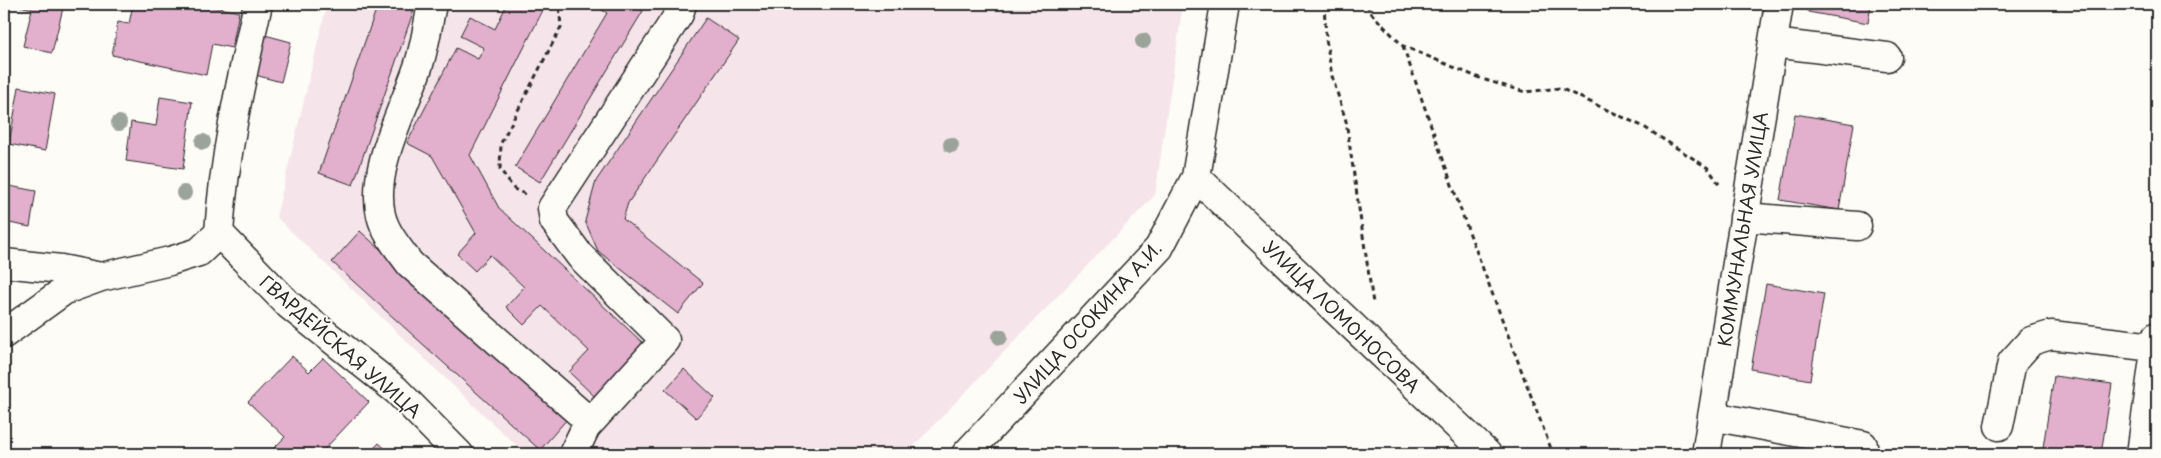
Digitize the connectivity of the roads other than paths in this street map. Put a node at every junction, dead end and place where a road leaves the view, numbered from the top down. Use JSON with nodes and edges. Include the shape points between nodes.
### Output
{"nodes":[{"id":1,"x":258,"y":4,"type":"edge"},
{"id":2,"x":432,"y":4,"type":"edge"},
{"id":3,"x":682,"y":4,"type":"edge"},
{"id":4,"x":1225,"y":4,"type":"edge"},
{"id":5,"x":1779,"y":4,"type":"edge"},
{"id":6,"x":1773,"y":43,"type":"junction"},
{"id":7,"x":1888,"y":57,"type":"dead end"},
{"id":8,"x":1196,"y":177,"type":"junction"},
{"id":9,"x":1744,"y":217,"type":"junction"},
{"id":10,"x":1857,"y":226,"type":"dead end"},
{"id":11,"x":219,"y":233,"type":"junction"},
{"id":12,"x":4,"y":262,"type":"edge"},
{"id":13,"x":101,"y":277,"type":"junction"},
{"id":14,"x":4,"y":334,"type":"edge"},
{"id":15,"x":2156,"y":341,"type":"edge"},
{"id":16,"x":1712,"y":416,"type":"junction"},
{"id":17,"x":590,"y":422,"type":"junction"},
{"id":18,"x":1999,"y":426,"type":"dead end"},
{"id":19,"x":1863,"y":444,"type":"dead end"},
{"id":20,"x":460,"y":454,"type":"edge"},
{"id":21,"x":573,"y":454,"type":"edge"},
{"id":22,"x":966,"y":454,"type":"edge"},
{"id":23,"x":1487,"y":454,"type":"edge"},
{"id":24,"x":1706,"y":454,"type":"edge"},
{"id":25,"x":2140,"y":454,"type":"edge"}],
"edges":[{"from":1,"to":11,"type":"street","via":[[232,120]]},
{"from":2,"to":17,"type":"street","via":[[420,62],[387,151],[380,186],[381,215],[392,239],[410,264]]},
{"from":3,"to":17,"type":"street","via":[[679,14],[552,208],[554,222],[580,256],[665,340]]},
{"from":4,"to":8,"type":"street","name":"УЛИЦА ОСОКИНА А.И."},
{"from":5,"to":6,"type":"street","name":"КОММУНАЛЬНАЯ УЛИЦА"},
{"from":6,"to":7,"type":"street"},
{"from":6,"to":9,"type":"street","name":"КОММУНАЛЬНАЯ УЛИЦА"},
{"from":8,"to":22,"type":"street","name":"УЛИЦА ОСОКИНА А.И.","via":[[1159,248]]},
{"from":8,"to":23,"type":"street","name":"УЛИЦА ЛОМОНОСОВА"},
{"from":9,"to":10,"type":"street"},
{"from":9,"to":16,"type":"street","name":"КОММУНАЛЬНАЯ УЛИЦА"},
{"from":11,"to":13,"type":"street","via":[[199,252]]},
{"from":11,"to":20,"type":"street","name":"ГВАРДЕЙСКАЯ УЛИЦА","via":[[289,305],[396,390]]},
{"from":12,"to":13,"type":"street"},
{"from":13,"to":14,"type":"street","via":[[65,290]]},
{"from":15,"to":18,"type":"street","via":[[2051,335],[2032,341],[2012,362]]},
{"from":15,"to":25,"type":"street"},
{"from":16,"to":19,"type":"street"},
{"from":16,"to":24,"type":"street","name":"КОММУНАЛЬНАЯ УЛИЦА"},
{"from":17,"to":21,"type":"street"}]}
